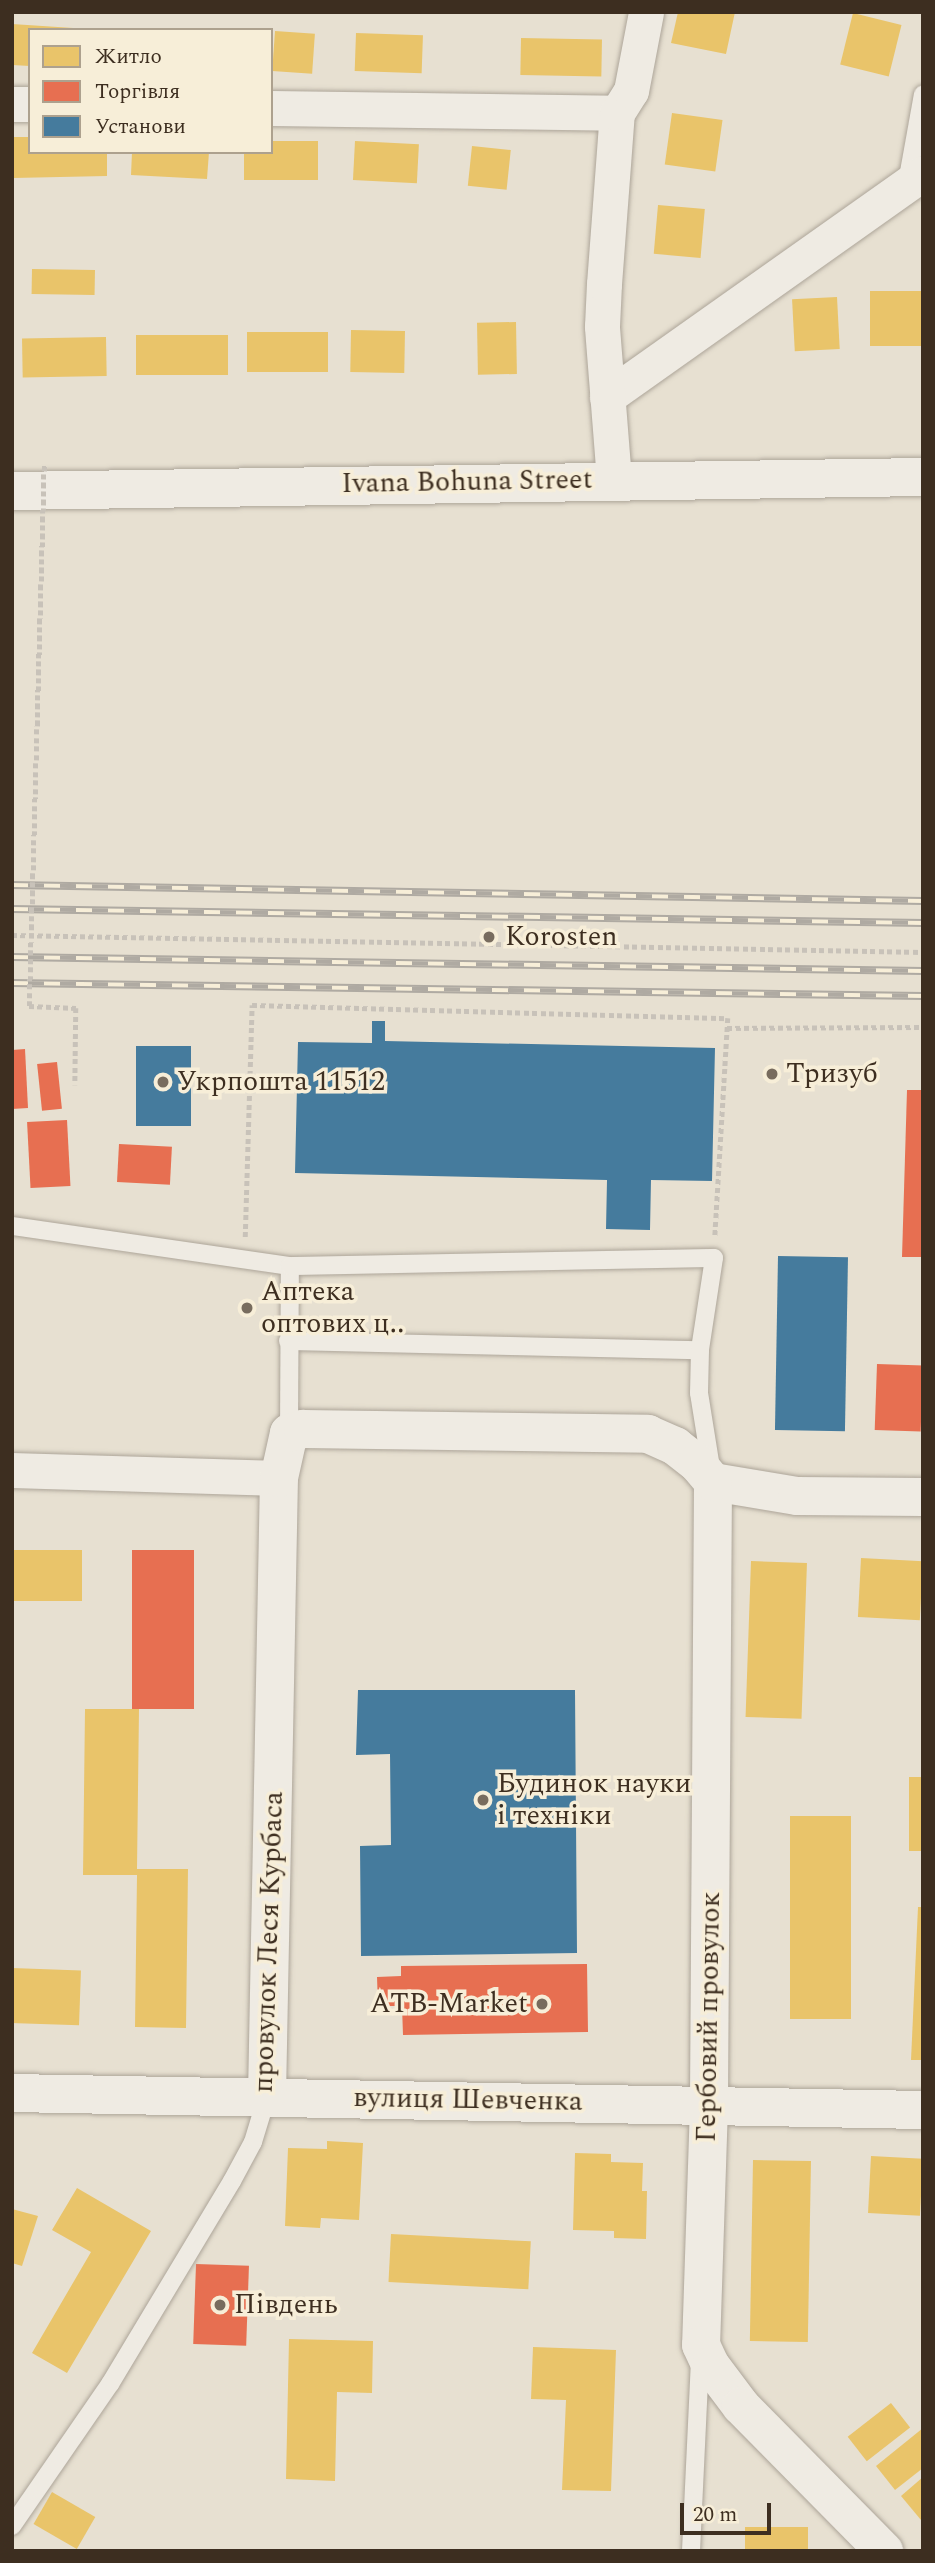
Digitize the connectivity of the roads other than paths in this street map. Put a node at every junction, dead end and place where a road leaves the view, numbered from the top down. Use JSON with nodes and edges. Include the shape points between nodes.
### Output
{"nodes":[{"id":1,"x":646,"y":12,"type":"edge"},
{"id":2,"x":923,"y":94,"type":"edge"},
{"id":3,"x":273,"y":108,"type":"edge"},
{"id":4,"x":617,"y":113,"type":"junction"},
{"id":5,"x":917,"y":183,"type":"edge"},
{"id":6,"x":607,"y":397,"type":"junction"},
{"id":7,"x":923,"y":477,"type":"edge"},
{"id":8,"x":614,"y":480,"type":"junction"},
{"id":9,"x":12,"y":491,"type":"edge"},
{"id":10,"x":12,"y":1226,"type":"edge"},
{"id":11,"x":290,"y":1266,"type":"junction"},
{"id":12,"x":288,"y":1341,"type":"junction"},
{"id":13,"x":700,"y":1350,"type":"junction"},
{"id":14,"x":284,"y":1455,"type":"junction"},
{"id":15,"x":12,"y":1470,"type":"edge"},
{"id":16,"x":713,"y":1482,"type":"junction"},
{"id":17,"x":923,"y":1497,"type":"edge"},
{"id":18,"x":12,"y":2093,"type":"edge"},
{"id":19,"x":267,"y":2096,"type":"junction"},
{"id":20,"x":709,"y":2106,"type":"junction"},
{"id":21,"x":923,"y":2110,"type":"edge"},
{"id":22,"x":701,"y":2344,"type":"junction"},
{"id":23,"x":12,"y":2526,"type":"edge"},
{"id":24,"x":691,"y":2551,"type":"edge"},
{"id":25,"x":884,"y":2551,"type":"edge"}],
"edges":[{"from":1,"to":4,"type":"street","via":[[631,91]]},
{"from":2,"to":5,"type":"lane"},
{"from":3,"to":4,"type":"street"},
{"from":4,"to":6,"type":"street","via":[[602,326]]},
{"from":5,"to":6,"type":"street"},
{"from":6,"to":8,"type":"street"},
{"from":7,"to":8,"type":"street","name":"Ivana Bohuna Street"},
{"from":8,"to":9,"type":"street","name":"Ivana Bohuna Street"},
{"from":10,"to":11,"type":"lane"},
{"from":11,"to":12,"type":"lane"},
{"from":11,"to":13,"type":"lane","via":[[714,1258]]},
{"from":12,"to":13,"type":"lane"},
{"from":12,"to":14,"type":"lane"},
{"from":13,"to":16,"type":"lane","via":[[699,1393]]},
{"from":14,"to":15,"type":"street"},
{"from":14,"to":16,"type":"street","via":[[303,1429],[648,1434],[675,1446]]},
{"from":14,"to":19,"type":"street","name":"провулок Леся Курбаса"},
{"from":16,"to":17,"type":"street","via":[[797,1496]]},
{"from":16,"to":20,"type":"street","name":"Гербовий провулок"},
{"from":18,"to":19,"type":"street","name":"вулиця Шевченка"},
{"from":19,"to":20,"type":"street","name":"вулиця Шевченка"},
{"from":19,"to":23,"type":"lane","name":"провулок Леся Курбаса","via":[[253,2142],[232,2181],[110,2384]]},
{"from":20,"to":21,"type":"street","name":"вулиця Шевченка"},
{"from":20,"to":22,"type":"street","name":"Гербовий провулок"},
{"from":22,"to":24,"type":"lane","name":"Гербовий провулок"},
{"from":22,"to":25,"type":"street","via":[[711,2366],[741,2406]]}]}
